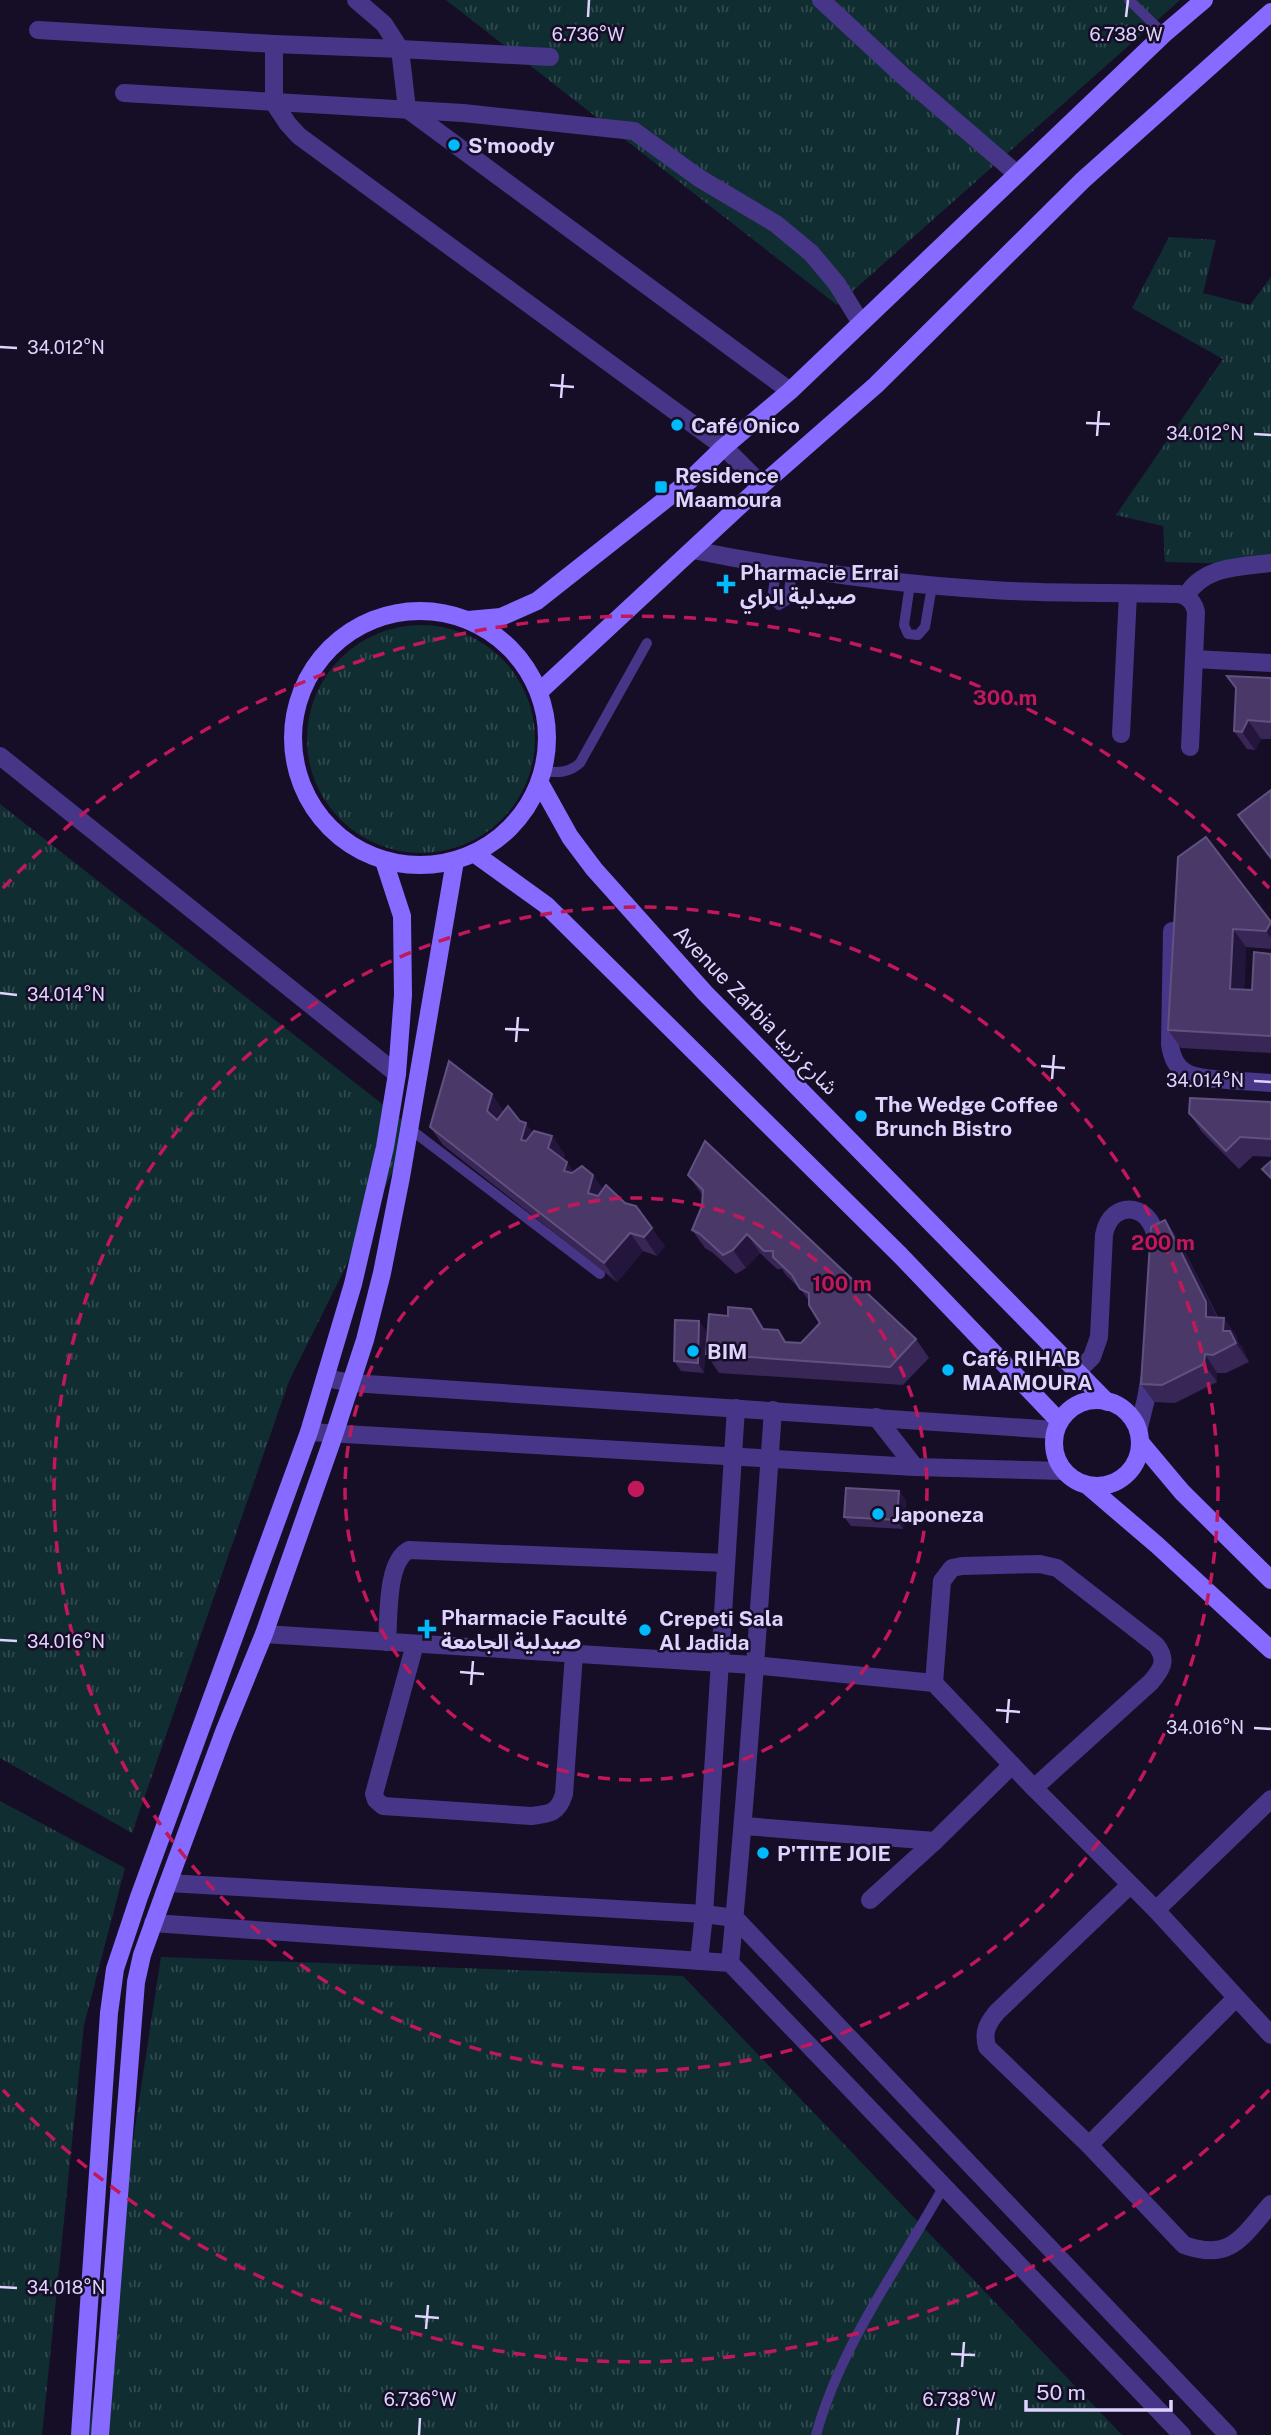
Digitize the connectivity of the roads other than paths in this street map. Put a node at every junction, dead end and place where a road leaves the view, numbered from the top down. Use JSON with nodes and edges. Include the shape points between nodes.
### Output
{"nodes":[{"id":1,"x":356,"y":0,"type":"edge"},
{"id":2,"x":821,"y":0,"type":"edge"},
{"id":3,"x":1129,"y":0,"type":"edge"},
{"id":4,"x":1204,"y":0,"type":"edge"},
{"id":5,"x":1271,"y":12,"type":"edge"},
{"id":6,"x":38,"y":30,"type":"dead end"},
{"id":7,"x":1164,"y":34,"type":"junction"},
{"id":8,"x":274,"y":44,"type":"junction"},
{"id":9,"x":400,"y":49,"type":"junction"},
{"id":10,"x":550,"y":57,"type":"dead end"},
{"id":11,"x":124,"y":93,"type":"dead end"},
{"id":12,"x":274,"y":103,"type":"junction"},
{"id":13,"x":407,"y":109,"type":"junction"},
{"id":14,"x":1017,"y":174,"type":"junction"},
{"id":15,"x":861,"y":323,"type":"junction"},
{"id":16,"x":790,"y":391,"type":"junction"},
{"id":17,"x":724,"y":447,"type":"junction"},
{"id":18,"x":762,"y":485,"type":"junction"},
{"id":19,"x":693,"y":550,"type":"junction"},
{"id":20,"x":1271,"y":563,"type":"edge"},
{"id":21,"x":910,"y":584,"type":"junction"},
{"id":22,"x":932,"y":586,"type":"junction"},
{"id":23,"x":1128,"y":594,"type":"junction"},
{"id":24,"x":1186,"y":596,"type":"junction"},
{"id":25,"x":468,"y":620,"type":"junction"},
{"id":26,"x":647,"y":643,"type":"dead end"},
{"id":27,"x":1194,"y":659,"type":"junction"},
{"id":28,"x":1271,"y":663,"type":"edge"},
{"id":29,"x":539,"y":692,"type":"junction"},
{"id":30,"x":1121,"y":734,"type":"dead end"},
{"id":31,"x":1190,"y":747,"type":"dead end"},
{"id":32,"x":0,"y":756,"type":"edge"},
{"id":33,"x":541,"y":777,"type":"junction"},
{"id":34,"x":475,"y":854,"type":"junction"},
{"id":35,"x":384,"y":860,"type":"junction"},
{"id":36,"x":455,"y":861,"type":"junction"},
{"id":37,"x":1172,"y":931,"type":"edge"},
{"id":38,"x":397,"y":1074,"type":"junction"},
{"id":39,"x":1271,"y":1083,"type":"edge"},
{"id":40,"x":410,"y":1129,"type":"junction"},
{"id":41,"x":1155,"y":1267,"type":"edge"},
{"id":42,"x":600,"y":1274,"type":"edge"},
{"id":43,"x":1151,"y":1356,"type":"edge"},
{"id":44,"x":1077,"y":1371,"type":"junction"},
{"id":45,"x":325,"y":1378,"type":"junction"},
{"id":46,"x":352,"y":1383,"type":"junction"},
{"id":47,"x":1107,"y":1402,"type":"junction"},
{"id":48,"x":736,"y":1408,"type":"junction"},
{"id":49,"x":773,"y":1410,"type":"junction"},
{"id":50,"x":876,"y":1417,"type":"junction"},
{"id":51,"x":1057,"y":1426,"type":"junction"},
{"id":52,"x":309,"y":1432,"type":"junction"},
{"id":53,"x":334,"y":1435,"type":"junction"},
{"id":54,"x":1139,"y":1436,"type":"junction"},
{"id":55,"x":732,"y":1458,"type":"junction"},
{"id":56,"x":770,"y":1460,"type":"junction"},
{"id":57,"x":915,"y":1467,"type":"junction"},
{"id":58,"x":1063,"y":1471,"type":"junction"},
{"id":59,"x":1088,"y":1486,"type":"junction"},
{"id":60,"x":725,"y":1563,"type":"junction"},
{"id":61,"x":1271,"y":1580,"type":"edge"},
{"id":62,"x":264,"y":1634,"type":"junction"},
{"id":63,"x":387,"y":1642,"type":"junction"},
{"id":64,"x":415,"y":1644,"type":"junction"},
{"id":65,"x":1271,"y":1650,"type":"edge"},
{"id":66,"x":574,"y":1654,"type":"junction"},
{"id":67,"x":719,"y":1664,"type":"junction"},
{"id":68,"x":753,"y":1665,"type":"junction"},
{"id":69,"x":934,"y":1683,"type":"junction"},
{"id":70,"x":1012,"y":1765,"type":"junction"},
{"id":71,"x":1034,"y":1788,"type":"junction"},
{"id":72,"x":1271,"y":1799,"type":"edge"},
{"id":73,"x":744,"y":1826,"type":"junction"},
{"id":74,"x":935,"y":1841,"type":"junction"},
{"id":75,"x":168,"y":1882,"type":"junction"},
{"id":76,"x":1130,"y":1885,"type":"junction"},
{"id":77,"x":870,"y":1900,"type":"dead end"},
{"id":78,"x":1156,"y":1910,"type":"junction"},
{"id":79,"x":704,"y":1914,"type":"junction"},
{"id":80,"x":735,"y":1918,"type":"junction"},
{"id":81,"x":153,"y":1923,"type":"junction"},
{"id":82,"x":699,"y":1961,"type":"junction"},
{"id":83,"x":730,"y":1963,"type":"junction"},
{"id":84,"x":1236,"y":1998,"type":"junction"},
{"id":85,"x":1271,"y":2035,"type":"edge"},
{"id":86,"x":1089,"y":2145,"type":"junction"},
{"id":87,"x":944,"y":2186,"type":"junction"},
{"id":88,"x":1271,"y":2204,"type":"edge"},
{"id":89,"x":80,"y":2435,"type":"edge"},
{"id":90,"x":100,"y":2435,"type":"edge"},
{"id":91,"x":816,"y":2435,"type":"edge"},
{"id":92,"x":1182,"y":2435,"type":"edge"},
{"id":93,"x":1228,"y":2435,"type":"edge"}],
"edges":[{"from":1,"to":9,"type":"street","via":[[384,24]]},
{"from":2,"to":14,"type":"street"},
{"from":3,"to":7,"type":"lane"},
{"from":4,"to":7,"type":"main road"},
{"from":5,"to":18,"type":"main road","via":[[1083,180],[876,384]]},
{"from":6,"to":8,"type":"street"},
{"from":7,"to":14,"type":"main road"},
{"from":8,"to":9,"type":"street"},
{"from":8,"to":12,"type":"street"},
{"from":9,"to":10,"type":"street"},
{"from":9,"to":13,"type":"street"},
{"from":11,"to":12,"type":"street"},
{"from":12,"to":13,"type":"street"},
{"from":12,"to":17,"type":"street","via":[[299,136]]},
{"from":13,"to":15,"type":"street","via":[[634,131],[699,178],[776,224],[811,253]]},
{"from":13,"to":16,"type":"street"},
{"from":14,"to":15,"type":"main road"},
{"from":15,"to":16,"type":"main road"},
{"from":16,"to":17,"type":"main road"},
{"from":17,"to":18,"type":"street"},
{"from":17,"to":25,"type":"main road","via":[[668,498],[537,601],[501,617]]},
{"from":18,"to":19,"type":"main road"},
{"from":19,"to":21,"type":"street","via":[[785,568]]},
{"from":19,"to":29,"type":"main road"},
{"from":20,"to":24,"type":"street","via":[[1206,575]]},
{"from":21,"to":22,"type":"street"},
{"from":21,"to":22,"type":"lane","via":[[904,625],[913,636],[925,627]]},
{"from":22,"to":23,"type":"street"},
{"from":23,"to":24,"type":"street"},
{"from":23,"to":30,"type":"street"},
{"from":24,"to":27,"type":"street","via":[[1196,612]]},
{"from":25,"to":29,"type":"main road","via":[[498,637],[522,662]]},
{"from":25,"to":35,"type":"main road","via":[[428,611],[387,614],[352,629],[328,649],[307,680],[294,715],[293,752],[302,788],[322,820],[350,845]]},
{"from":26,"to":33,"type":"lane","via":[[580,763]]},
{"from":27,"to":28,"type":"street"},
{"from":27,"to":31,"type":"street"},
{"from":29,"to":33,"type":"main road","via":[[547,722]]},
{"from":32,"to":38,"type":"street"},
{"from":33,"to":34,"type":"main road","via":[[528,807],[512,827]]},
{"from":33,"to":44,"type":"main road","name":"Avenue Zarbia شارع زربيا","via":[[570,837],[645,928]]},
{"from":34,"to":36,"type":"main road"},
{"from":34,"to":51,"type":"main road","via":[[546,905],[900,1255]]},
{"from":35,"to":36,"type":"main road","via":[[408,865]]},
{"from":35,"to":38,"type":"main road","via":[[402,916],[404,945]]},
{"from":36,"to":40,"type":"main road"},
{"from":37,"to":39,"type":"street","via":[[1170,1044],[1174,1061],[1199,1078]]},
{"from":38,"to":45,"type":"main road","via":[[353,1284]]},
{"from":40,"to":42,"type":"lane"},
{"from":40,"to":46,"type":"main road","via":[[382,1273]]},
{"from":41,"to":44,"type":"street","via":[[1156,1233],[1150,1219],[1136,1211],[1114,1215],[1104,1235],[1097,1348]]},
{"from":43,"to":54,"type":"street"},
{"from":44,"to":47,"type":"main road","name":"Avenue Zarbia شارع زربيا"},
{"from":45,"to":46,"type":"street"},
{"from":45,"to":52,"type":"main road"},
{"from":46,"to":48,"type":"street"},
{"from":46,"to":53,"type":"main road"},
{"from":47,"to":51,"type":"main road","via":[[1080,1403]]},
{"from":47,"to":54,"type":"main road","via":[[1127,1412]]},
{"from":48,"to":49,"type":"street"},
{"from":48,"to":55,"type":"street"},
{"from":49,"to":50,"type":"street"},
{"from":49,"to":56,"type":"street"},
{"from":50,"to":51,"type":"street"},
{"from":50,"to":57,"type":"street"},
{"from":51,"to":58,"type":"main road","via":[[1053,1445]]},
{"from":52,"to":53,"type":"street"},
{"from":52,"to":89,"type":"main road","via":[[116,1969],[109,2013]]},
{"from":53,"to":55,"type":"street"},
{"from":53,"to":62,"type":"main road"},
{"from":54,"to":59,"type":"main road","via":[[1138,1455],[1125,1477],[1101,1487]]},
{"from":54,"to":61,"type":"main road","via":[[1182,1492]]},
{"from":55,"to":56,"type":"street"},
{"from":55,"to":60,"type":"street"},
{"from":56,"to":57,"type":"street"},
{"from":56,"to":68,"type":"street"},
{"from":57,"to":58,"type":"street"},
{"from":58,"to":59,"type":"main road"},
{"from":59,"to":65,"type":"main road"},
{"from":60,"to":63,"type":"street","via":[[409,1550],[395,1564]]},
{"from":60,"to":67,"type":"street"},
{"from":62,"to":63,"type":"street"},
{"from":62,"to":75,"type":"main road"},
{"from":63,"to":64,"type":"street"},
{"from":64,"to":66,"type":"street"},
{"from":64,"to":66,"type":"street","via":[[374,1794],[383,1806],[531,1816],[554,1811],[564,1794]]},
{"from":66,"to":67,"type":"street"},
{"from":67,"to":68,"type":"street"},
{"from":67,"to":79,"type":"street"},
{"from":68,"to":69,"type":"street"},
{"from":68,"to":73,"type":"street"},
{"from":69,"to":70,"type":"street"},
{"from":69,"to":71,"type":"street","via":[[942,1581],[953,1568],[962,1566],[1040,1564],[1057,1568],[1156,1645],[1164,1659],[1158,1674]]},
{"from":70,"to":71,"type":"street"},
{"from":70,"to":74,"type":"street"},
{"from":71,"to":76,"type":"street"},
{"from":72,"to":78,"type":"street"},
{"from":73,"to":74,"type":"street"},
{"from":73,"to":80,"type":"street"},
{"from":74,"to":77,"type":"street"},
{"from":75,"to":79,"type":"street"},
{"from":75,"to":81,"type":"main road"},
{"from":76,"to":78,"type":"street"},
{"from":76,"to":86,"type":"street","via":[[997,2012],[984,2036],[987,2047]]},
{"from":78,"to":84,"type":"street"},
{"from":79,"to":80,"type":"street"},
{"from":79,"to":82,"type":"street"},
{"from":80,"to":83,"type":"street"},
{"from":80,"to":93,"type":"street"},
{"from":81,"to":82,"type":"street"},
{"from":81,"to":90,"type":"main road","via":[[136,1982]]},
{"from":82,"to":83,"type":"street"},
{"from":83,"to":87,"type":"street"},
{"from":84,"to":85,"type":"street"},
{"from":84,"to":86,"type":"street"},
{"from":86,"to":88,"type":"street","via":[[1184,2245],[1201,2251],[1234,2245]]},
{"from":87,"to":91,"type":"lane","via":[[871,2307],[836,2379]]},
{"from":87,"to":92,"type":"street"}]}
